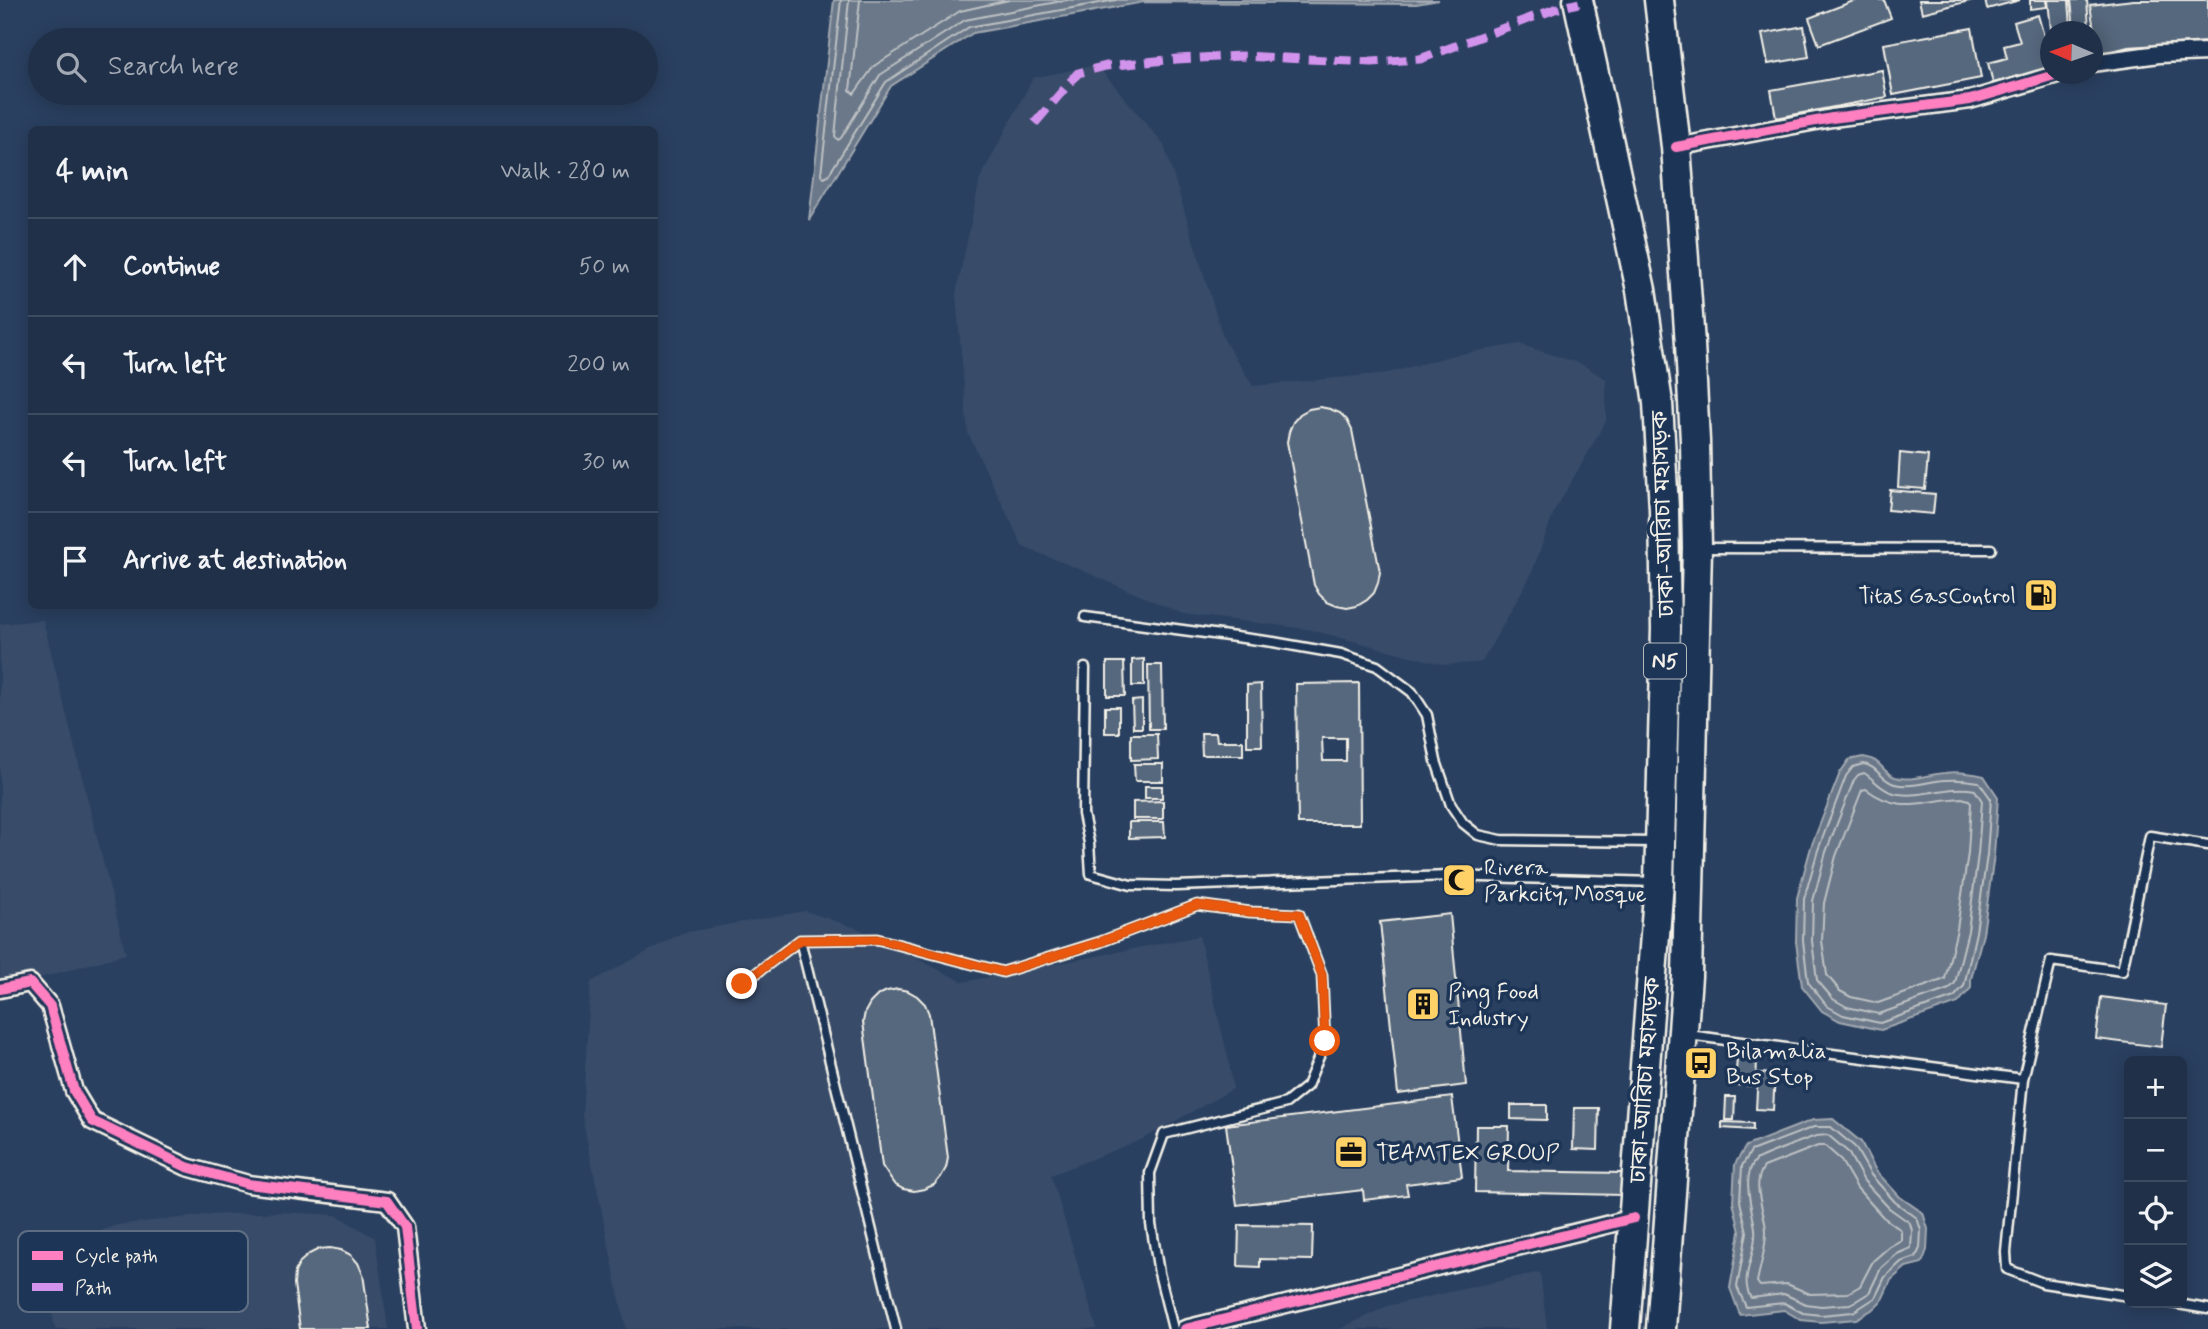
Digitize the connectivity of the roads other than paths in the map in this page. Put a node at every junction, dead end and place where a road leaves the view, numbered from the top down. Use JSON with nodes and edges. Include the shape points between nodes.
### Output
{"nodes":[{"id":1,"x":1578,"y":0,"type":"edge"},
{"id":2,"x":1659,"y":0,"type":"edge"},
{"id":3,"x":2208,"y":52,"type":"edge"},
{"id":4,"x":2103,"y":62,"type":"edge"},
{"id":5,"x":2040,"y":79,"type":"edge"},
{"id":6,"x":1676,"y":146,"type":"junction"},
{"id":7,"x":1697,"y":548,"type":"junction"},
{"id":8,"x":1991,"y":549,"type":"dead end"},
{"id":9,"x":1085,"y":617,"type":"dead end"},
{"id":10,"x":1085,"y":668,"type":"dead end"},
{"id":11,"x":1660,"y":842,"type":"junction"},
{"id":12,"x":2208,"y":845,"type":"edge"},
{"id":13,"x":1659,"y":882,"type":"junction"},
{"id":14,"x":800,"y":940,"type":"junction"},
{"id":15,"x":742,"y":984,"type":"dead end"},
{"id":16,"x":0,"y":989,"type":"edge"},
{"id":17,"x":1682,"y":1034,"type":"junction"},
{"id":18,"x":2022,"y":1079,"type":"junction"},
{"id":19,"x":1634,"y":1218,"type":"junction"},
{"id":20,"x":2124,"y":1295,"type":"edge"},
{"id":21,"x":2187,"y":1306,"type":"edge"},
{"id":22,"x":2208,"y":1309,"type":"edge"},
{"id":23,"x":1664,"y":1326,"type":"edge"},
{"id":24,"x":417,"y":1329,"type":"edge"},
{"id":25,"x":896,"y":1329,"type":"edge"},
{"id":26,"x":1173,"y":1329,"type":"edge"},
{"id":27,"x":1185,"y":1329,"type":"edge"},
{"id":28,"x":1625,"y":1329,"type":"edge"}],
"edges":[{"from":1,"to":11,"type":"highway","name":"ঢাকা-আরিচা মহাসড়ক","number":"N5","via":[[1641,290],[1658,402],[1666,629]]},
{"from":2,"to":6,"type":"highway","name":"ঢাকা-আরিচা মহাসড়ক","number":"N5"},
{"from":3,"to":4,"type":"street"},
{"from":5,"to":6,"type":"street","via":[[1970,100],[1832,118]]},
{"from":6,"to":7,"type":"highway","name":"ঢাকা-আরিচা মহাসড়ক","number":"N5","via":[[1690,344]]},
{"from":7,"to":8,"type":"lane"},
{"from":7,"to":17,"type":"highway","name":"ঢাকা-আরিচা মহাসড়ক","number":"N5"},
{"from":9,"to":11,"type":"lane","via":[[1273,642],[1341,654],[1377,666],[1412,692],[1427,715],[1451,805],[1478,835],[1501,840]]},
{"from":10,"to":13,"type":"lane","via":[[1083,814],[1091,874],[1131,885],[1176,886],[1449,876]]},
{"from":11,"to":13,"type":"highway","name":"ঢাকা-আরিচা মহাসড়ক","number":"N5"},
{"from":12,"to":18,"type":"lane","via":[[2150,836],[2122,971],[2051,961]]},
{"from":13,"to":19,"type":"highway","name":"ঢাকা-আরিচা মহাসড়ক","number":"N5"},
{"from":14,"to":15,"type":"lane"},
{"from":14,"to":25,"type":"lane"},
{"from":14,"to":26,"type":"lane","via":[[877,939],[1003,972],[1197,905],[1299,914],[1322,975],[1325,1041],[1307,1086],[1286,1103],[1164,1134],[1150,1174],[1151,1224]]},
{"from":16,"to":24,"type":"street","via":[[30,983],[50,1006],[75,1091],[92,1121],[187,1167],[248,1184],[387,1201],[405,1227]]},
{"from":17,"to":18,"type":"lane"},
{"from":17,"to":23,"type":"highway","name":"ঢাকা-আরিচা মহাসড়ক","number":"N5"},
{"from":18,"to":20,"type":"lane","via":[[2007,1269],[2043,1283]]},
{"from":19,"to":27,"type":"street"},
{"from":19,"to":28,"type":"highway","name":"ঢাকা-আরিচা মহাসড়ক","number":"N5"},
{"from":21,"to":22,"type":"lane"}]}
